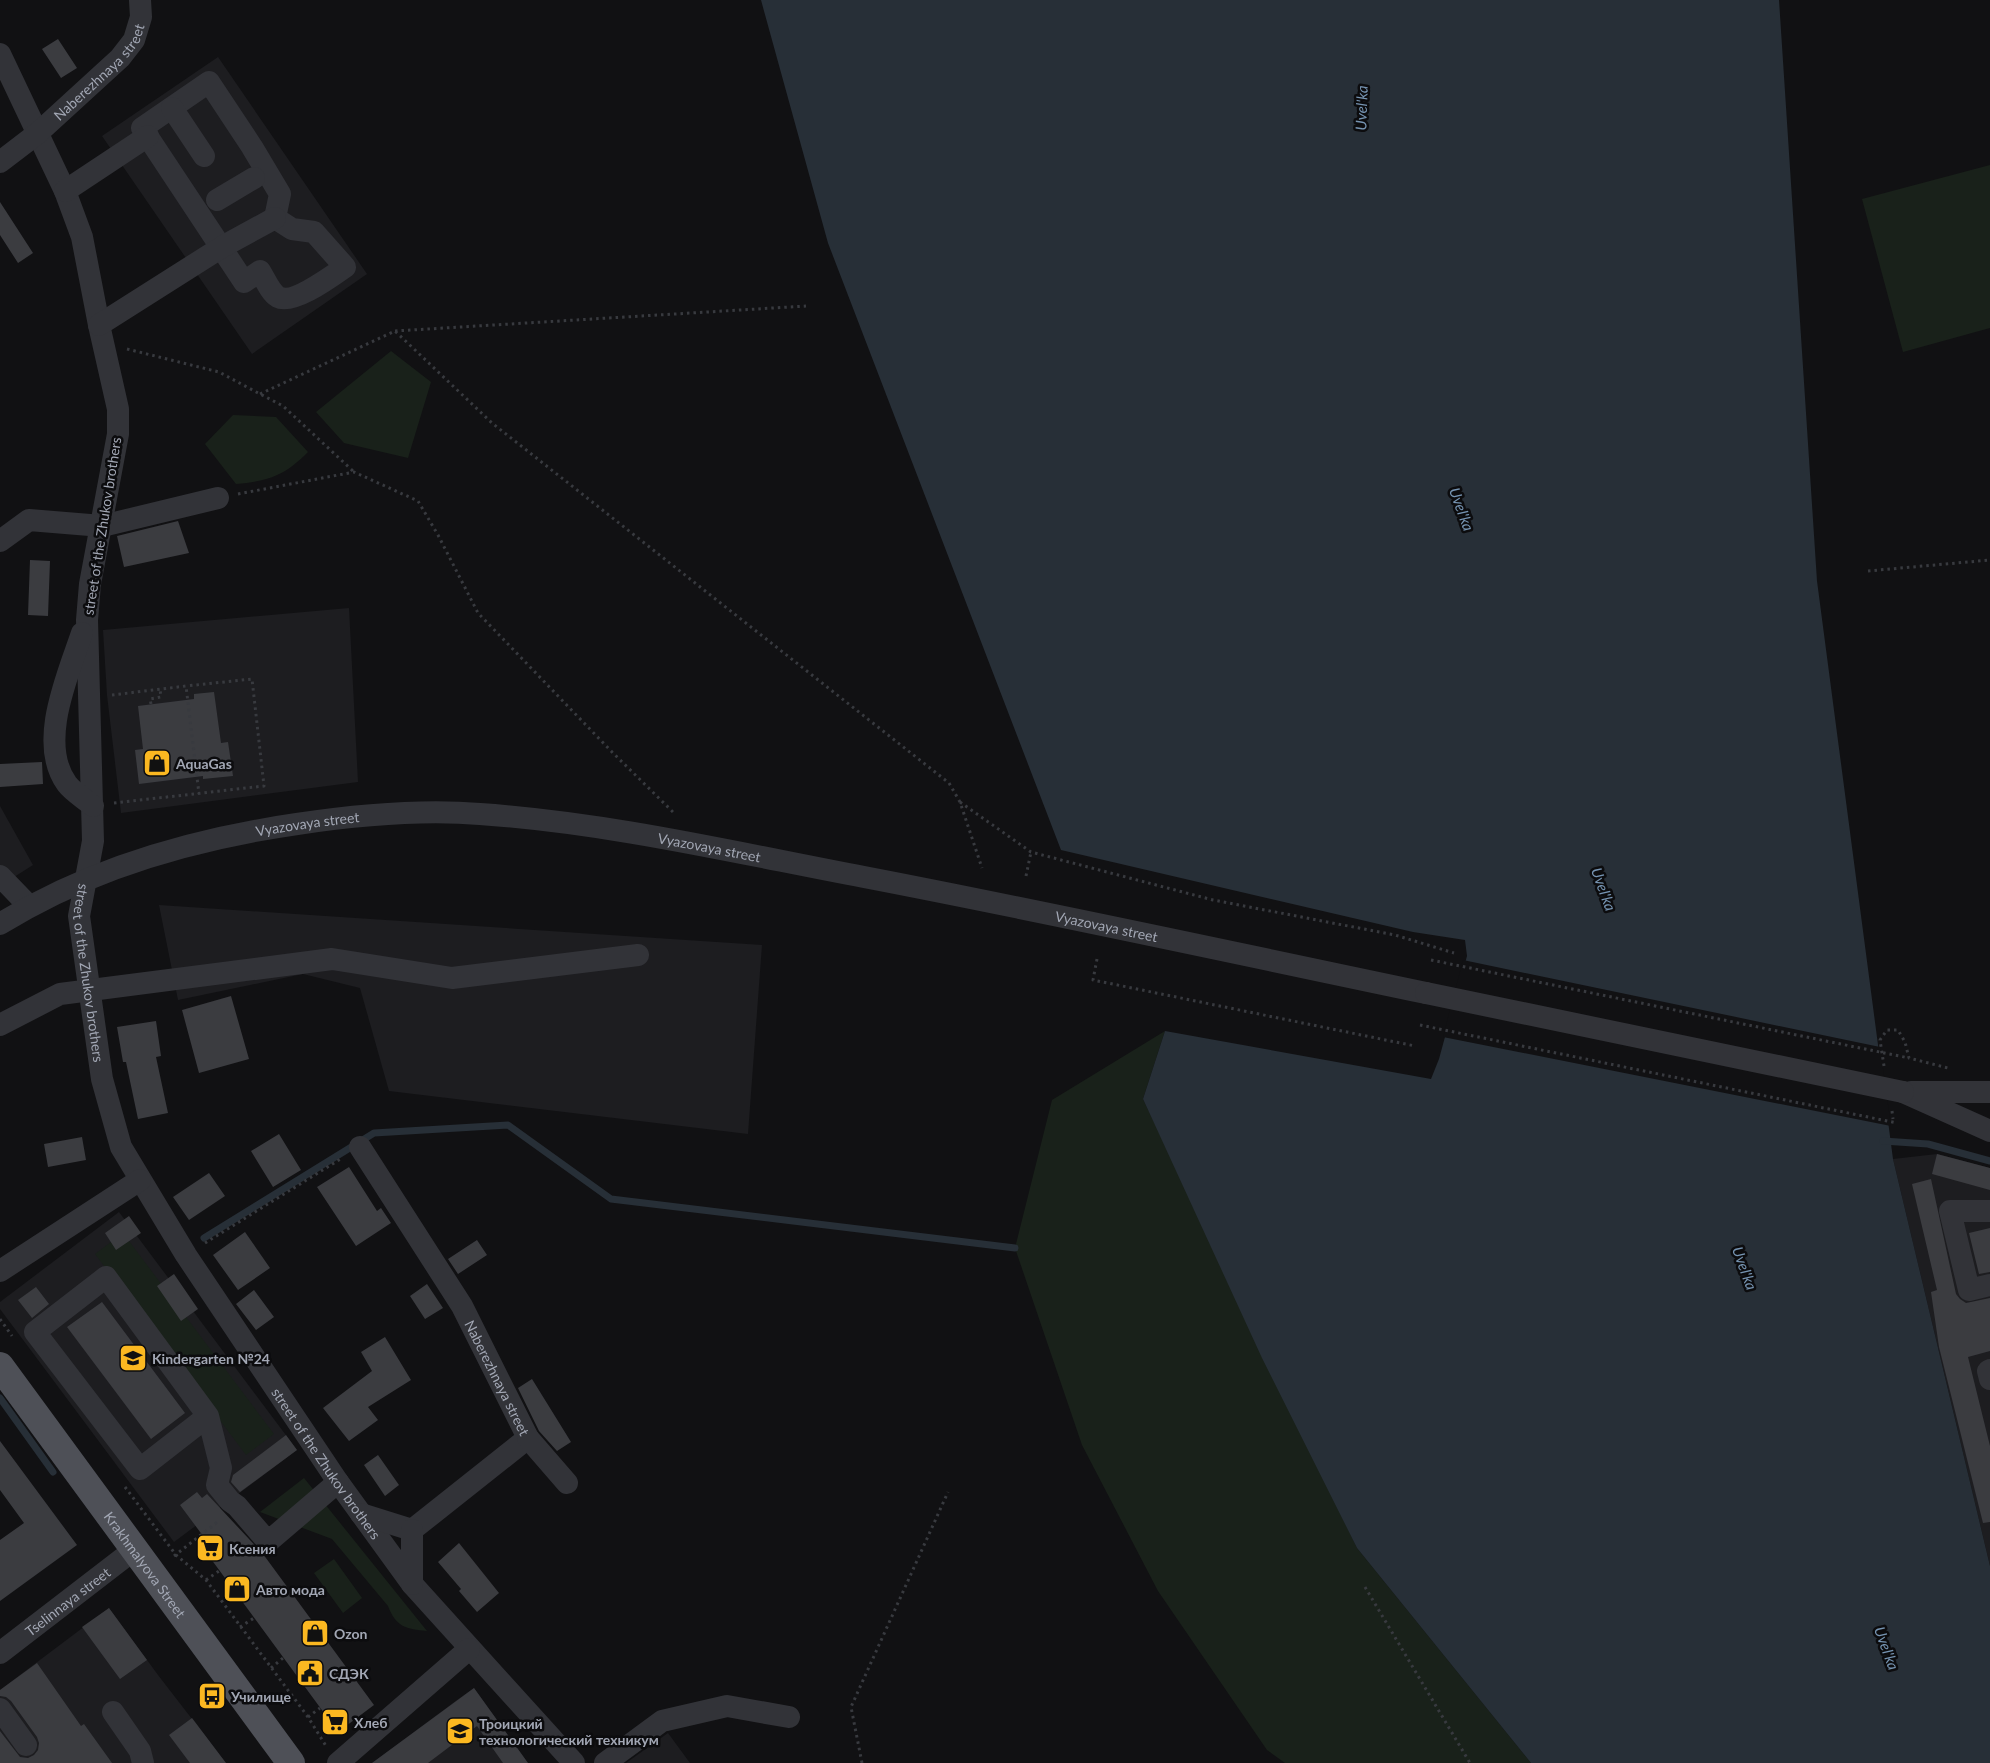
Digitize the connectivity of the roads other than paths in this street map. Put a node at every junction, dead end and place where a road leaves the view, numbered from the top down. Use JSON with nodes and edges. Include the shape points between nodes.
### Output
{"nodes":[{"id":1,"x":140,"y":0,"type":"edge"},
{"id":2,"x":0,"y":54,"type":"edge"},
{"id":3,"x":172,"y":108,"type":"junction"},
{"id":4,"x":38,"y":133,"type":"junction"},
{"id":5,"x":148,"y":136,"type":"junction"},
{"id":6,"x":204,"y":156,"type":"dead end"},
{"id":7,"x":0,"y":162,"type":"edge"},
{"id":8,"x":254,"y":178,"type":"dead end"},
{"id":9,"x":65,"y":191,"type":"junction"},
{"id":10,"x":217,"y":200,"type":"dead end"},
{"id":11,"x":275,"y":218,"type":"junction"},
{"id":12,"x":222,"y":247,"type":"junction"},
{"id":13,"x":101,"y":334,"type":"junction"},
{"id":14,"x":218,"y":498,"type":"road end"},
{"id":15,"x":102,"y":526,"type":"junction"},
{"id":16,"x":0,"y":541,"type":"edge"},
{"id":17,"x":87,"y":620,"type":"junction"},
{"id":18,"x":93,"y":806,"type":"junction"},
{"id":19,"x":0,"y":876,"type":"edge"},
{"id":20,"x":86,"y":879,"type":"junction"},
{"id":21,"x":28,"y":906,"type":"junction"},
{"id":22,"x":0,"y":924,"type":"edge"},
{"id":23,"x":638,"y":955,"type":"dead end"},
{"id":24,"x":90,"y":990,"type":"junction"},
{"id":25,"x":0,"y":1024,"type":"edge"},
{"id":26,"x":1990,"y":1092,"type":"edge"},
{"id":27,"x":1897,"y":1100,"type":"junction"},
{"id":28,"x":1990,"y":1131,"type":"edge"},
{"id":29,"x":360,"y":1147,"type":"road end"},
{"id":30,"x":140,"y":1180,"type":"junction"},
{"id":31,"x":1990,"y":1211,"type":"edge"},
{"id":32,"x":0,"y":1270,"type":"edge"},
{"id":33,"x":1990,"y":1285,"type":"edge"},
{"id":34,"x":0,"y":1366,"type":"edge"},
{"id":35,"x":1990,"y":1370,"type":"edge"},
{"id":36,"x":1990,"y":1379,"type":"edge"},
{"id":37,"x":208,"y":1416,"type":"junction"},
{"id":38,"x":528,"y":1438,"type":"junction"},
{"id":39,"x":338,"y":1482,"type":"junction"},
{"id":40,"x":568,"y":1483,"type":"dead end"},
{"id":41,"x":361,"y":1514,"type":"junction"},
{"id":42,"x":412,"y":1530,"type":"junction"},
{"id":43,"x":136,"y":1549,"type":"junction"},
{"id":44,"x":412,"y":1584,"type":"junction"},
{"id":45,"x":469,"y":1649,"type":"junction"},
{"id":46,"x":0,"y":1653,"type":"edge"},
{"id":47,"x":0,"y":1708,"type":"edge"},
{"id":48,"x":113,"y":1712,"type":"dead end"},
{"id":49,"x":788,"y":1717,"type":"dead end"},
{"id":50,"x":26,"y":1745,"type":"dead end"},
{"id":51,"x":143,"y":1763,"type":"edge"},
{"id":52,"x":291,"y":1763,"type":"edge"},
{"id":53,"x":338,"y":1763,"type":"edge"},
{"id":54,"x":574,"y":1763,"type":"edge"},
{"id":55,"x":605,"y":1763,"type":"edge"}],
"edges":[{"from":1,"to":4,"type":"street","name":"Naberezhnaya street","via":[[141,17],[134,40],[120,58]]},
{"from":2,"to":4,"type":"street","name":"street of the Zhukov brothers"},
{"from":3,"to":5,"type":"street","via":[[142,128]]},
{"from":3,"to":6,"type":"street"},
{"from":3,"to":11,"type":"street","via":[[210,82],[280,194]]},
{"from":4,"to":7,"type":"street","name":"Naberezhnaya street"},
{"from":4,"to":9,"type":"street","name":"street of the Zhukov brothers"},
{"from":5,"to":9,"type":"street"},
{"from":5,"to":12,"type":"street"},
{"from":8,"to":10,"type":"street"},
{"from":9,"to":13,"type":"street","name":"street of the Zhukov brothers","via":[[82,237]]},
{"from":11,"to":12,"type":"street"},
{"from":11,"to":12,"type":"street","via":[[292,229],[314,232],[345,267],[300,295],[284,299],[274,292],[260,271],[244,282]]},
{"from":12,"to":13,"type":"street"},
{"from":13,"to":15,"type":"street","name":"street of the Zhukov brothers","via":[[118,409],[118,434]]},
{"from":14,"to":15,"type":"street"},
{"from":15,"to":16,"type":"street","via":[[28,520]]},
{"from":15,"to":17,"type":"street","name":"street of the Zhukov brothers","via":[[90,584]]},
{"from":17,"to":18,"type":"street","name":"street of the Zhukov brothers"},
{"from":17,"to":18,"type":"street","via":[[65,682],[54,736],[57,762],[67,784]]},
{"from":18,"to":20,"type":"street","name":"street of the Zhukov brothers","via":[[93,841]]},
{"from":19,"to":21,"type":"street"},
{"from":20,"to":21,"type":"street","name":"Vyazovaya street"},
{"from":20,"to":24,"type":"street","name":"street of the Zhukov brothers","via":[[79,916]]},
{"from":20,"to":27,"type":"street","name":"Vyazovaya street","bridge":true,"via":[[168,850],[246,831],[332,818],[406,813],[479,814],[624,831],[932,890],[1426,993]]},
{"from":21,"to":22,"type":"street","name":"Vyazovaya street"},
{"from":23,"to":24,"type":"street","via":[[452,978],[332,959]]},
{"from":24,"to":25,"type":"street","via":[[60,994]]},
{"from":24,"to":30,"type":"street","name":"street of the Zhukov brothers","via":[[102,1079],[121,1147]]},
{"from":26,"to":27,"type":"street"},
{"from":27,"to":28,"type":"street"},
{"from":29,"to":38,"type":"street","name":"Naberezhnaya street","via":[[462,1306]]},
{"from":30,"to":32,"type":"street"},
{"from":30,"to":39,"type":"street","name":"street of the Zhukov brothers","via":[[186,1255]]},
{"from":31,"to":33,"type":"street","via":[[1950,1211],[1969,1290]]},
{"from":34,"to":43,"type":"main road","name":"Krakhmalyova Street"},
{"from":35,"to":36,"type":"street"},
{"from":37,"to":37,"type":"street","via":[[106,1277],[35,1332],[140,1469]]},
{"from":37,"to":39,"type":"street","via":[[221,1468],[217,1485],[268,1542]]},
{"from":38,"to":40,"type":"street"},
{"from":38,"to":42,"type":"street","name":"Naberezhnaya street"},
{"from":39,"to":41,"type":"street","name":"street of the Zhukov brothers"},
{"from":41,"to":42,"type":"street"},
{"from":41,"to":44,"type":"street","name":"street of the Zhukov brothers"},
{"from":42,"to":44,"type":"street"},
{"from":43,"to":46,"type":"street","name":"Tselinnaya street"},
{"from":43,"to":52,"type":"main road","name":"Krakhmalyova Street"},
{"from":44,"to":45,"type":"street","name":"street of the Zhukov brothers"},
{"from":45,"to":53,"type":"street"},
{"from":45,"to":54,"type":"street","name":"street of the Zhukov brothers"},
{"from":47,"to":50,"type":"street"},
{"from":48,"to":51,"type":"street","via":[[140,1751]]},
{"from":49,"to":55,"type":"street","via":[[727,1706],[662,1721]]}]}
